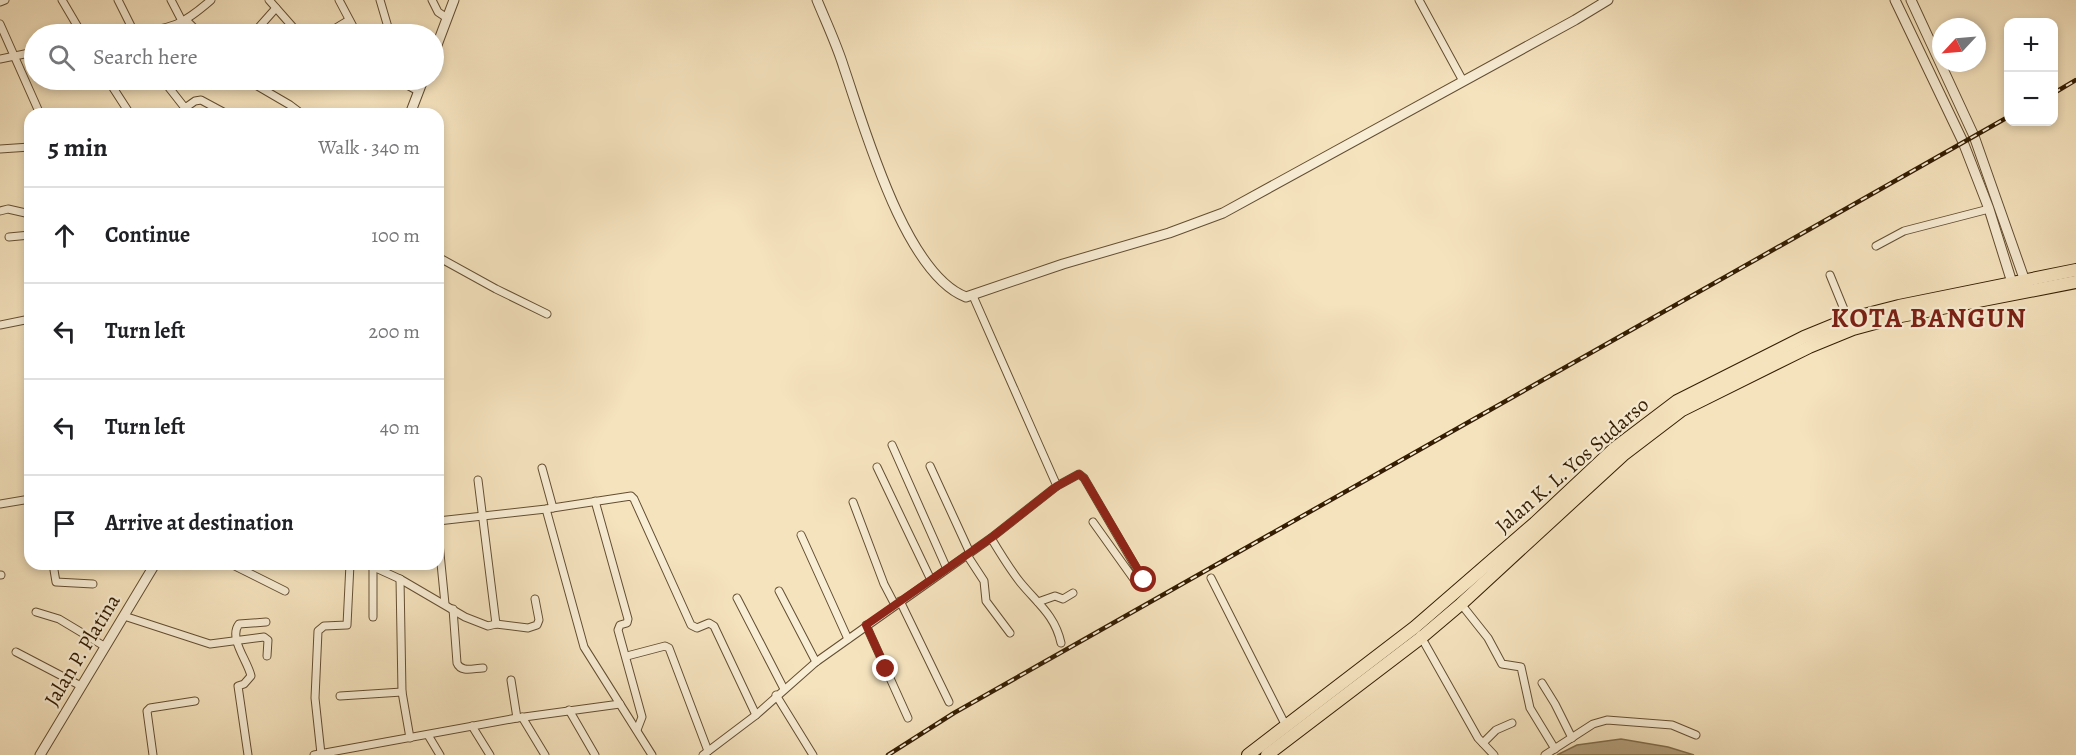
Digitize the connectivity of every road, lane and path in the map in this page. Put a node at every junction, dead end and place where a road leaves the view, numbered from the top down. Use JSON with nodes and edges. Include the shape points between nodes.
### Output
{"nodes":[{"id":1,"x":5,"y":0,"type":"edge"},
{"id":2,"x":62,"y":0,"type":"edge"},
{"id":3,"x":118,"y":0,"type":"edge"},
{"id":4,"x":171,"y":0,"type":"edge"},
{"id":5,"x":211,"y":0,"type":"edge"},
{"id":6,"x":269,"y":0,"type":"edge"},
{"id":7,"x":339,"y":0,"type":"edge"},
{"id":8,"x":380,"y":0,"type":"edge"},
{"id":9,"x":432,"y":0,"type":"edge"},
{"id":10,"x":454,"y":0,"type":"edge"},
{"id":11,"x":817,"y":0,"type":"edge"},
{"id":12,"x":1419,"y":0,"type":"edge"},
{"id":13,"x":1608,"y":0,"type":"edge"},
{"id":14,"x":1895,"y":0,"type":"edge"},
{"id":15,"x":1911,"y":0,"type":"edge"},
{"id":16,"x":0,"y":2,"type":"edge"},
{"id":17,"x":276,"y":8,"type":"junction"},
{"id":18,"x":447,"y":18,"type":"junction"},
{"id":19,"x":349,"y":20,"type":"junction"},
{"id":20,"x":184,"y":22,"type":"junction"},
{"id":21,"x":0,"y":24,"type":"edge"},
{"id":22,"x":76,"y":24,"type":"edge"},
{"id":23,"x":129,"y":24,"type":"edge"},
{"id":24,"x":179,"y":24,"type":"edge"},
{"id":25,"x":187,"y":24,"type":"edge"},
{"id":26,"x":262,"y":24,"type":"edge"},
{"id":27,"x":290,"y":24,"type":"edge"},
{"id":28,"x":342,"y":24,"type":"edge"},
{"id":29,"x":351,"y":24,"type":"edge"},
{"id":30,"x":387,"y":24,"type":"edge"},
{"id":31,"x":444,"y":26,"type":"edge"},
{"id":32,"x":24,"y":54,"type":"edge"},
{"id":33,"x":14,"y":56,"type":"junction"},
{"id":34,"x":0,"y":59,"type":"edge"},
{"id":35,"x":24,"y":78,"type":"edge"},
{"id":36,"x":1463,"y":81,"type":"junction"},
{"id":37,"x":29,"y":90,"type":"edge"},
{"id":38,"x":114,"y":90,"type":"edge"},
{"id":39,"x":170,"y":90,"type":"edge"},
{"id":40,"x":264,"y":90,"type":"edge"},
{"id":41,"x":418,"y":91,"type":"edge"},
{"id":42,"x":37,"y":108,"type":"edge"},
{"id":43,"x":126,"y":108,"type":"edge"},
{"id":44,"x":185,"y":108,"type":"edge"},
{"id":45,"x":185,"y":108,"type":"edge"},
{"id":46,"x":215,"y":108,"type":"edge"},
{"id":47,"x":294,"y":108,"type":"edge"},
{"id":48,"x":412,"y":108,"type":"edge"},
{"id":49,"x":24,"y":147,"type":"edge"},
{"id":50,"x":0,"y":149,"type":"edge"},
{"id":51,"x":1989,"y":209,"type":"junction"},
{"id":52,"x":0,"y":212,"type":"edge"},
{"id":53,"x":24,"y":213,"type":"edge"},
{"id":54,"x":24,"y":236,"type":"edge"},
{"id":55,"x":9,"y":237,"type":"dead end"},
{"id":56,"x":1876,"y":246,"type":"dead end"},
{"id":57,"x":444,"y":260,"type":"edge"},
{"id":58,"x":2076,"y":270,"type":"edge"},
{"id":59,"x":1830,"y":275,"type":"dead end"},
{"id":60,"x":2076,"y":282,"type":"edge"},
{"id":61,"x":2020,"y":288,"type":"junction"},
{"id":62,"x":973,"y":296,"type":"junction"},
{"id":63,"x":547,"y":314,"type":"dead end"},
{"id":64,"x":1848,"y":319,"type":"junction"},
{"id":65,"x":24,"y":320,"type":"edge"},
{"id":66,"x":0,"y":325,"type":"edge"},
{"id":67,"x":892,"y":444,"type":"dead end"},
{"id":68,"x":930,"y":466,"type":"dead end"},
{"id":69,"x":877,"y":467,"type":"dead end"},
{"id":70,"x":542,"y":468,"type":"dead end"},
{"id":71,"x":478,"y":480,"type":"dead end"},
{"id":72,"x":1057,"y":486,"type":"junction"},
{"id":73,"x":24,"y":500,"type":"edge"},
{"id":74,"x":596,"y":501,"type":"junction"},
{"id":75,"x":852,"y":502,"type":"dead end"},
{"id":76,"x":0,"y":504,"type":"edge"},
{"id":77,"x":550,"y":509,"type":"junction"},
{"id":78,"x":483,"y":517,"type":"junction"},
{"id":79,"x":444,"y":520,"type":"edge"},
{"id":80,"x":1093,"y":522,"type":"dead end"},
{"id":81,"x":801,"y":535,"type":"dead end"},
{"id":82,"x":991,"y":538,"type":"junction"},
{"id":83,"x":969,"y":554,"type":"junction"},
{"id":84,"x":947,"y":569,"type":"junction"},
{"id":85,"x":54,"y":570,"type":"edge"},
{"id":86,"x":151,"y":570,"type":"edge"},
{"id":87,"x":243,"y":570,"type":"edge"},
{"id":88,"x":350,"y":570,"type":"edge"},
{"id":89,"x":369,"y":570,"type":"edge"},
{"id":90,"x":380,"y":570,"type":"edge"},
{"id":91,"x":442,"y":570,"type":"edge"},
{"id":92,"x":1211,"y":578,"type":"dead end"},
{"id":93,"x":400,"y":579,"type":"junction"},
{"id":94,"x":931,"y":580,"type":"junction"},
{"id":95,"x":93,"y":584,"type":"dead end"},
{"id":96,"x":285,"y":591,"type":"dead end"},
{"id":97,"x":779,"y":591,"type":"dead end"},
{"id":98,"x":1073,"y":593,"type":"dead end"},
{"id":99,"x":737,"y":598,"type":"dead end"},
{"id":100,"x":535,"y":599,"type":"dead end"},
{"id":101,"x":1038,"y":602,"type":"junction"},
{"id":102,"x":897,"y":603,"type":"junction"},
{"id":103,"x":445,"y":604,"type":"junction"},
{"id":104,"x":1461,"y":604,"type":"junction"},
{"id":105,"x":453,"y":609,"type":"junction"},
{"id":106,"x":36,"y":612,"type":"dead end"},
{"id":107,"x":124,"y":616,"type":"junction"},
{"id":108,"x":373,"y":617,"type":"dead end"},
{"id":109,"x":266,"y":622,"type":"dead end"},
{"id":110,"x":496,"y":624,"type":"junction"},
{"id":111,"x":866,"y":625,"type":"junction"},
{"id":112,"x":1419,"y":632,"type":"junction"},
{"id":113,"x":1010,"y":633,"type":"dead end"},
{"id":114,"x":848,"y":639,"type":"junction"},
{"id":115,"x":237,"y":642,"type":"junction"},
{"id":116,"x":1061,"y":643,"type":"dead end"},
{"id":117,"x":104,"y":646,"type":"junction"},
{"id":118,"x":16,"y":652,"type":"dead end"},
{"id":119,"x":267,"y":656,"type":"dead end"},
{"id":120,"x":627,"y":656,"type":"junction"},
{"id":121,"x":816,"y":662,"type":"junction"},
{"id":122,"x":483,"y":668,"type":"dead end"},
{"id":123,"x":511,"y":680,"type":"dead end"},
{"id":124,"x":1542,"y":683,"type":"dead end"},
{"id":125,"x":81,"y":686,"type":"junction"},
{"id":126,"x":784,"y":689,"type":"junction"},
{"id":127,"x":402,"y":692,"type":"junction"},
{"id":128,"x":776,"y":695,"type":"junction"},
{"id":129,"x":340,"y":696,"type":"dead end"},
{"id":130,"x":195,"y":700,"type":"dead end"},
{"id":131,"x":949,"y":702,"type":"dead end"},
{"id":132,"x":620,"y":704,"type":"junction"},
{"id":133,"x":569,"y":710,"type":"junction"},
{"id":134,"x":756,"y":715,"type":"junction"},
{"id":135,"x":520,"y":718,"type":"junction"},
{"id":136,"x":908,"y":718,"type":"dead end"},
{"id":137,"x":1512,"y":723,"type":"dead end"},
{"id":138,"x":472,"y":726,"type":"junction"},
{"id":139,"x":1286,"y":726,"type":"junction"},
{"id":140,"x":637,"y":730,"type":"junction"},
{"id":141,"x":428,"y":735,"type":"junction"},
{"id":142,"x":1696,"y":735,"type":"dead end"},
{"id":143,"x":410,"y":738,"type":"junction"},
{"id":144,"x":1572,"y":738,"type":"junction"},
{"id":145,"x":1483,"y":743,"type":"junction"},
{"id":146,"x":1555,"y":749,"type":"junction"},
{"id":147,"x":709,"y":752,"type":"edge"},
{"id":148,"x":317,"y":754,"type":"edge"},
{"id":149,"x":40,"y":755,"type":"edge"},
{"id":150,"x":153,"y":755,"type":"edge"},
{"id":151,"x":248,"y":755,"type":"edge"},
{"id":152,"x":440,"y":755,"type":"edge"},
{"id":153,"x":490,"y":755,"type":"edge"},
{"id":154,"x":545,"y":755,"type":"edge"},
{"id":155,"x":596,"y":755,"type":"edge"},
{"id":156,"x":652,"y":755,"type":"edge"},
{"id":157,"x":813,"y":755,"type":"edge"},
{"id":158,"x":1248,"y":755,"type":"edge"},
{"id":159,"x":1267,"y":755,"type":"edge"},
{"id":160,"x":1494,"y":755,"type":"edge"},
{"id":161,"x":1545,"y":755,"type":"edge"}],
"edges":[{"from":1,"to":16,"type":"street"},
{"from":2,"to":22,"type":"street"},
{"from":3,"to":23,"type":"street"},
{"from":4,"to":20,"type":"street"},
{"from":5,"to":20,"type":"street"},
{"from":6,"to":17,"type":"street"},
{"from":7,"to":19,"type":"street"},
{"from":8,"to":30,"type":"street"},
{"from":9,"to":18,"type":"street","via":[[438,12]]},
{"from":10,"to":18,"type":"street"},
{"from":11,"to":62,"type":"street","via":[[871,148],[906,226],[938,278],[957,293]]},
{"from":12,"to":36,"type":"street"},
{"from":13,"to":36,"type":"street"},
{"from":14,"to":51,"type":"street","via":[[1964,142]]},
{"from":15,"to":61,"type":"street","via":[[1974,136]]},
{"from":17,"to":26,"type":"street"},
{"from":17,"to":27,"type":"street"},
{"from":18,"to":31,"type":"street"},
{"from":19,"to":28,"type":"street"},
{"from":19,"to":29,"type":"street"},
{"from":20,"to":24,"type":"street"},
{"from":20,"to":25,"type":"street"},
{"from":21,"to":33,"type":"street"},
{"from":32,"to":33,"type":"street"},
{"from":33,"to":34,"type":"street"},
{"from":33,"to":35,"type":"street"},
{"from":36,"to":62,"type":"street","via":[[1222,213]]},
{"from":37,"to":42,"type":"street"},
{"from":38,"to":43,"type":"street"},
{"from":39,"to":44,"type":"street"},
{"from":40,"to":47,"type":"street"},
{"from":41,"to":48,"type":"street"},
{"from":45,"to":46,"type":"street","via":[[201,100]]},
{"from":49,"to":50,"type":"street"},
{"from":51,"to":56,"type":"street","via":[[1904,231]]},
{"from":51,"to":61,"type":"street"},
{"from":52,"to":53,"type":"street","via":[[8,209]]},
{"from":54,"to":55,"type":"street"},
{"from":57,"to":63,"type":"street"},
{"from":58,"to":61,"type":"highway","name":"Jalan K. L. Yos Sudarso"},
{"from":59,"to":64,"type":"street"},
{"from":60,"to":61,"type":"highway","name":"Jalan K. L. Yos Sudarso"},
{"from":61,"to":64,"type":"highway","name":"Jalan K. L. Yos Sudarso","via":[[1899,306]]},
{"from":61,"to":104,"type":"highway","name":"Jalan K. L. Yos Sudarso","via":[[1852,329],[1809,346],[1682,410],[1623,455]]},
{"from":62,"to":72,"type":"street"},
{"from":64,"to":112,"type":"highway","name":"Jalan K. L. Yos Sudarso","via":[[1789,344],[1669,407],[1616,448]]},
{"from":65,"to":66,"type":"street"},
{"from":67,"to":84,"type":"street"},
{"from":68,"to":83,"type":"street"},
{"from":69,"to":94,"type":"street"},
{"from":70,"to":77,"type":"street"},
{"from":71,"to":78,"type":"street"},
{"from":72,"to":80,"type":"street","via":[[1075,475],[1084,478],[1144,581],[1138,585]]},
{"from":72,"to":82,"type":"street"},
{"from":73,"to":76,"type":"street"},
{"from":74,"to":77,"type":"street"},
{"from":74,"to":120,"type":"street","via":[[628,619],[618,630]]},
{"from":74,"to":134,"type":"street","via":[[627,495],[634,499],[691,626],[714,626]]},
{"from":75,"to":102,"type":"street","via":[[884,584]]},
{"from":77,"to":78,"type":"street"},
{"from":77,"to":132,"type":"street","via":[[584,647]]},
{"from":78,"to":79,"type":"street"},
{"from":78,"to":110,"type":"street"},
{"from":81,"to":114,"type":"street"},
{"from":82,"to":83,"type":"street"},
{"from":82,"to":101,"type":"street","via":[[1018,580]]},
{"from":83,"to":84,"type":"street"},
{"from":83,"to":113,"type":"street","via":[[984,581],[986,601]]},
{"from":84,"to":94,"type":"street"},
{"from":85,"to":95,"type":"street","via":[[56,582]]},
{"from":86,"to":107,"type":"street","name":"Jalan P. Platina"},
{"from":87,"to":96,"type":"street"},
{"from":88,"to":148,"type":"street","via":[[347,625],[324,626],[318,631]]},
{"from":89,"to":108,"type":"street"},
{"from":90,"to":93,"type":"street"},
{"from":91,"to":103,"type":"street"},
{"from":92,"to":139,"type":"street"},
{"from":93,"to":103,"type":"street"},
{"from":93,"to":127,"type":"street"},
{"from":94,"to":102,"type":"street"},
{"from":97,"to":121,"type":"street"},
{"from":98,"to":101,"type":"street","via":[[1063,599],[1055,596]]},
{"from":99,"to":126,"type":"street"},
{"from":100,"to":110,"type":"street","via":[[537,625],[528,628]]},
{"from":101,"to":116,"type":"street","via":[[1053,619]]},
{"from":102,"to":111,"type":"street"},
{"from":102,"to":131,"type":"street"},
{"from":103,"to":105,"type":"street"},
{"from":104,"to":112,"type":"highway","name":"Jalan K. L. Yos Sudarso"},
{"from":104,"to":146,"type":"street","via":[[1488,638],[1502,664],[1521,667],[1530,708]]},
{"from":105,"to":110,"type":"street","via":[[488,626]]},
{"from":105,"to":122,"type":"street","via":[[457,663],[462,669]]},
{"from":106,"to":117,"type":"street","via":[[59,619]]},
{"from":107,"to":115,"type":"street","via":[[210,644]]},
{"from":107,"to":117,"type":"street","name":"Jalan P. Platina"},
{"from":109,"to":115,"type":"street","via":[[239,624]]},
{"from":111,"to":114,"type":"street"},
{"from":111,"to":136,"type":"street"},
{"from":112,"to":139,"type":"highway","name":"Jalan K. L. Yos Sudarso"},
{"from":112,"to":145,"type":"street"},
{"from":112,"to":159,"type":"highway","name":"Jalan K. L. Yos Sudarso"},
{"from":114,"to":121,"type":"street"},
{"from":115,"to":119,"type":"street","via":[[264,637],[268,640]]},
{"from":115,"to":151,"type":"street","via":[[251,676],[238,686]]},
{"from":117,"to":125,"type":"street","name":"Jalan P. Platina"},
{"from":118,"to":125,"type":"street"},
{"from":120,"to":140,"type":"street","via":[[642,717]]},
{"from":120,"to":147,"type":"street","via":[[669,648]]},
{"from":121,"to":126,"type":"street"},
{"from":123,"to":135,"type":"street"},
{"from":124,"to":144,"type":"street"},
{"from":125,"to":149,"type":"street","name":"Jalan P. Platina"},
{"from":126,"to":128,"type":"street"},
{"from":127,"to":129,"type":"street"},
{"from":127,"to":143,"type":"street"},
{"from":128,"to":134,"type":"street"},
{"from":128,"to":157,"type":"street"},
{"from":130,"to":150,"type":"street","via":[[147,711]]},
{"from":132,"to":133,"type":"street"},
{"from":132,"to":140,"type":"street"},
{"from":133,"to":135,"type":"street"},
{"from":133,"to":155,"type":"street"},
{"from":134,"to":147,"type":"street"},
{"from":135,"to":138,"type":"street"},
{"from":135,"to":154,"type":"street"},
{"from":137,"to":145,"type":"street","via":[[1496,730]]},
{"from":138,"to":141,"type":"street"},
{"from":138,"to":153,"type":"street"},
{"from":139,"to":158,"type":"highway","name":"Jalan K. L. Yos Sudarso"},
{"from":140,"to":156,"type":"street"},
{"from":141,"to":143,"type":"street"},
{"from":141,"to":152,"type":"street"},
{"from":142,"to":144,"type":"street","via":[[1672,725],[1607,720]]},
{"from":143,"to":148,"type":"street"},
{"from":144,"to":146,"type":"street"},
{"from":145,"to":160,"type":"street"},
{"from":146,"to":161,"type":"street"}]}
